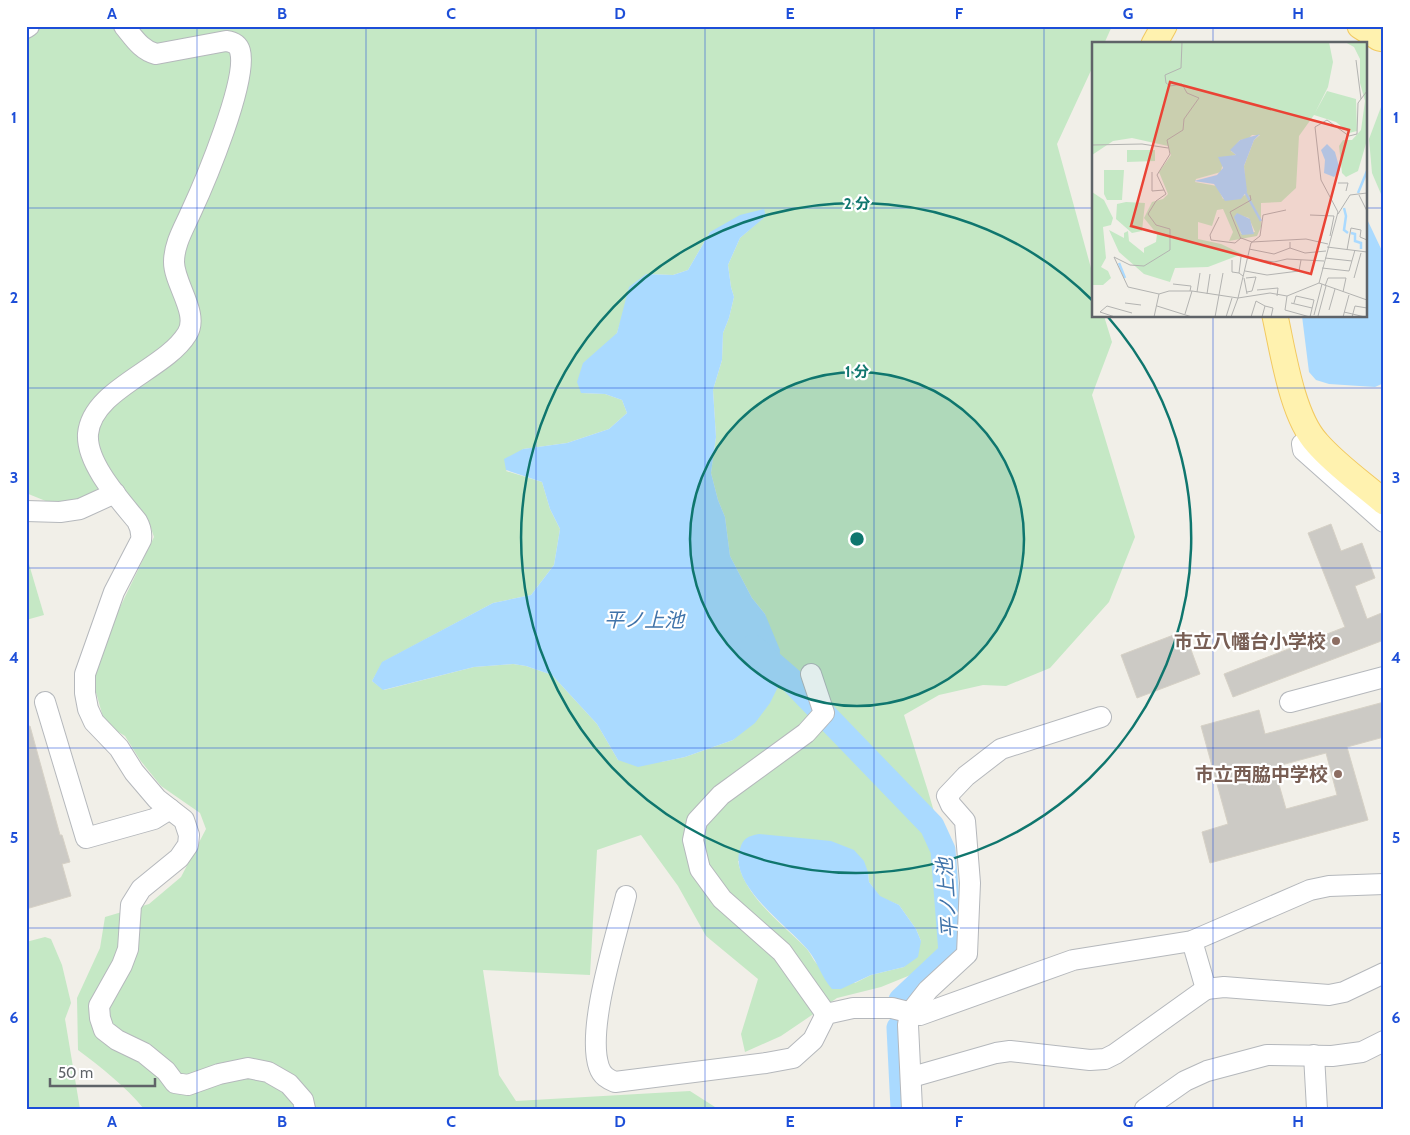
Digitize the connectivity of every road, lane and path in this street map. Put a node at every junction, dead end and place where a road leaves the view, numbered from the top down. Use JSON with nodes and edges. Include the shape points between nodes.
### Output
{"nodes":[{"id":1,"x":124,"y":26,"type":"edge"},
{"id":2,"x":1164,"y":26,"type":"edge"},
{"id":3,"x":1360,"y":26,"type":"edge"},
{"id":4,"x":1384,"y":39,"type":"edge"},
{"id":5,"x":1155,"y":42,"type":"edge"},
{"id":6,"x":1275,"y":318,"type":"edge"},
{"id":7,"x":1312,"y":436,"type":"junction"},
{"id":8,"x":115,"y":492,"type":"junction"},
{"id":9,"x":1384,"y":502,"type":"edge"},
{"id":10,"x":26,"y":511,"type":"edge"},
{"id":11,"x":1384,"y":522,"type":"edge"},
{"id":12,"x":810,"y":674,"type":"dead end"},
{"id":13,"x":1384,"y":677,"type":"edge"},
{"id":14,"x":45,"y":702,"type":"dead end"},
{"id":15,"x":1290,"y":702,"type":"dead end"},
{"id":16,"x":1101,"y":717,"type":"dead end"},
{"id":17,"x":170,"y":809,"type":"junction"},
{"id":18,"x":1384,"y":884,"type":"edge"},
{"id":19,"x":626,"y":896,"type":"dead end"},
{"id":20,"x":1192,"y":941,"type":"junction"},
{"id":21,"x":1384,"y":973,"type":"edge"},
{"id":22,"x":1206,"y":988,"type":"junction"},
{"id":23,"x":910,"y":1013,"type":"junction"},
{"id":24,"x":826,"y":1014,"type":"junction"},
{"id":25,"x":1384,"y":1042,"type":"edge"},
{"id":26,"x":1314,"y":1055,"type":"junction"},
{"id":27,"x":912,"y":1077,"type":"junction"},
{"id":28,"x":305,"y":1109,"type":"edge"},
{"id":29,"x":912,"y":1109,"type":"edge"},
{"id":30,"x":1145,"y":1109,"type":"edge"},
{"id":31,"x":1317,"y":1109,"type":"edge"}],
"edges":[{"from":1,"to":8,"type":"street","via":[[147,52],[156,54],[226,41],[234,42],[240,49],[242,60],[240,80],[207,176],[176,246],[174,263],[191,322],[188,333],[175,349],[113,394],[92,419],[88,434],[90,451]]},
{"from":2,"to":5,"type":"main road"},
{"from":3,"to":4,"type":"main road"},
{"from":6,"to":7,"type":"main road","via":[[1294,394]]},
{"from":7,"to":9,"type":"main road"},
{"from":7,"to":11,"type":"street","via":[[1302,444],[1303,450]]},
{"from":8,"to":10,"type":"street","via":[[80,509]]},
{"from":8,"to":17,"type":"street","via":[[141,528],[141,540],[114,592],[85,674],[84,694],[94,722],[119,748],[157,799]]},
{"from":12,"to":24,"type":"street","via":[[824,713],[806,733],[721,795],[697,821],[693,840],[700,869],[722,899],[782,952]]},
{"from":13,"to":15,"type":"street"},
{"from":14,"to":17,"type":"street","via":[[86,838],[154,819]]},
{"from":16,"to":23,"type":"street","via":[[1001,749],[966,776],[947,796],[965,820],[970,883],[967,954],[928,990]]},
{"from":17,"to":28,"type":"street","via":[[184,820],[189,835],[188,845],[180,858],[141,889],[131,904],[128,949],[99,1006],[104,1030],[116,1040],[144,1053],[176,1083],[188,1085],[248,1068],[268,1072],[289,1084],[303,1100]]},
{"from":18,"to":20,"type":"street","via":[[1310,890]]},
{"from":19,"to":24,"type":"street","via":[[599,1006],[595,1045],[599,1068],[606,1078],[615,1082],[793,1058],[813,1040]]},
{"from":20,"to":22,"type":"street"},
{"from":20,"to":23,"type":"street","via":[[1073,960],[920,1015]]},
{"from":21,"to":22,"type":"street","via":[[1344,992],[1329,995]]},
{"from":22,"to":27,"type":"street","via":[[1105,1059],[996,1053]]},
{"from":23,"to":24,"type":"street","via":[[892,1008],[853,1008]]},
{"from":23,"to":27,"type":"street"},
{"from":25,"to":26,"type":"street","via":[[1362,1052]]},
{"from":26,"to":30,"type":"street","via":[[1267,1055],[1206,1071],[1185,1081]]},
{"from":26,"to":31,"type":"street"},
{"from":27,"to":29,"type":"street"}]}
